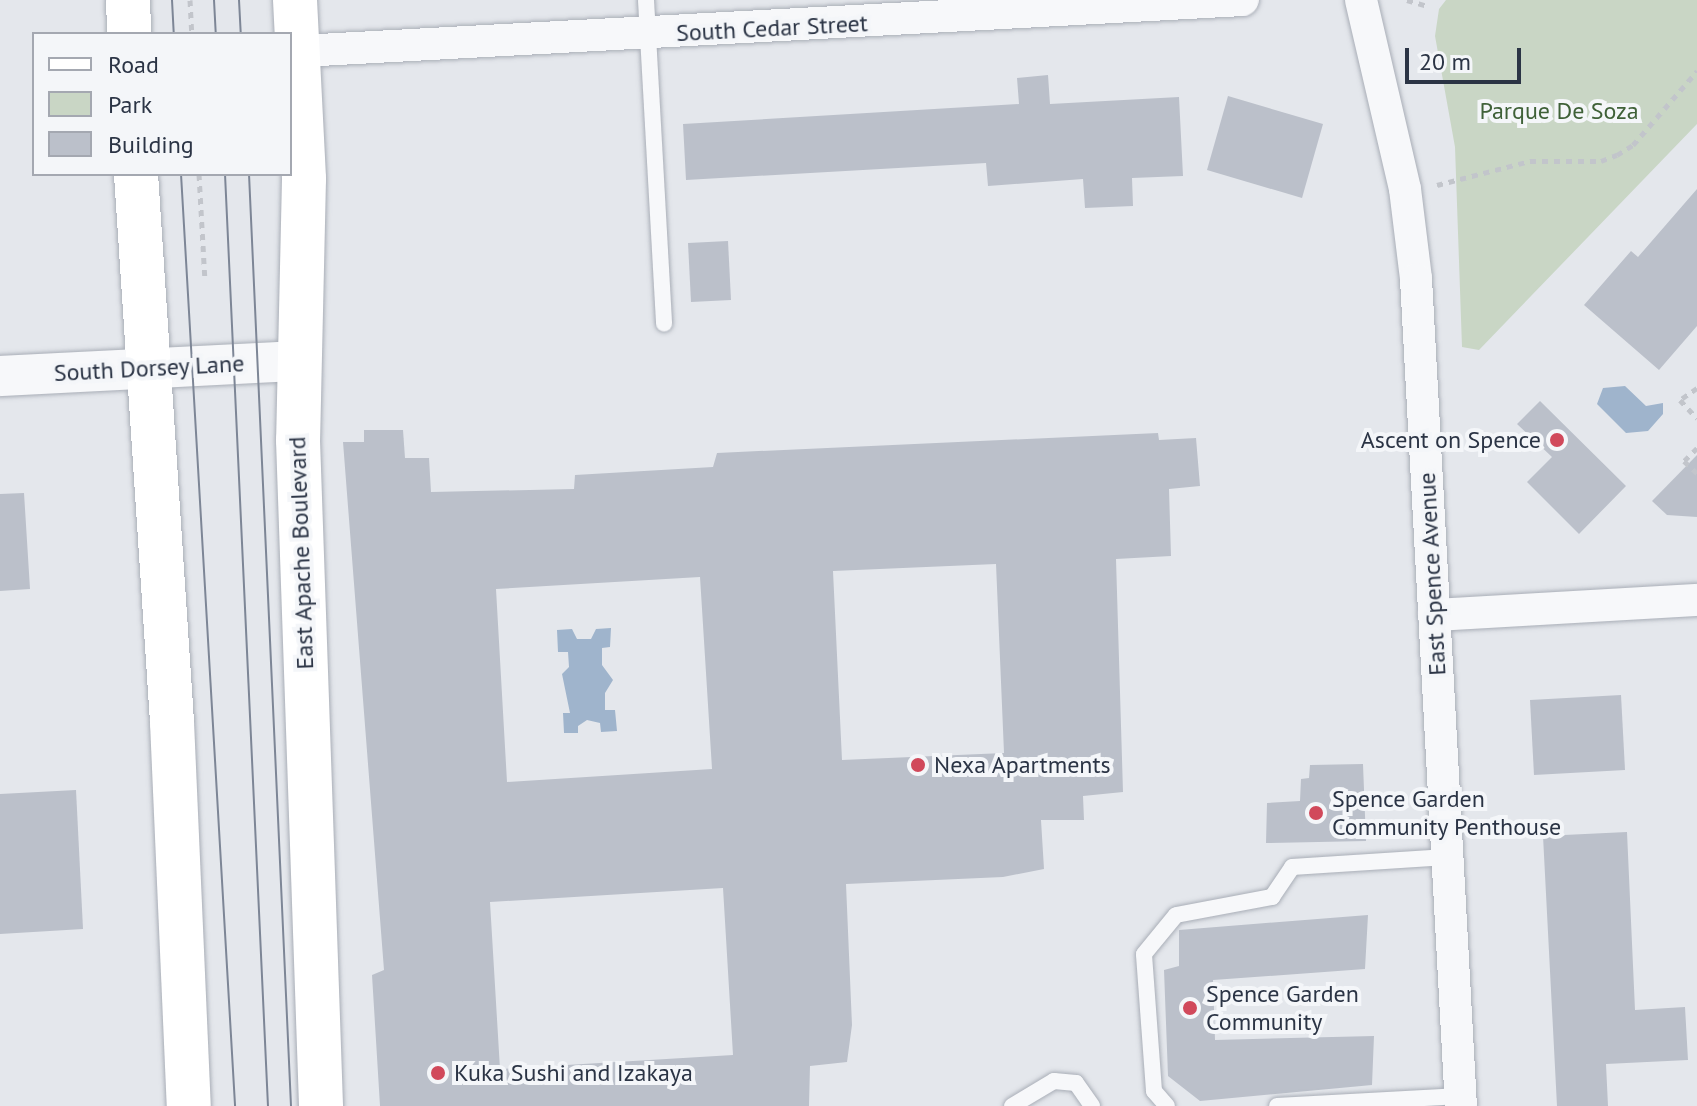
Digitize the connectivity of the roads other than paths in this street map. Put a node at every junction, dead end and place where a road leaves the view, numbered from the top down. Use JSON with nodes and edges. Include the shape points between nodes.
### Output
{"nodes":[{"id":1,"x":128,"y":0,"type":"edge"},
{"id":2,"x":295,"y":0,"type":"edge"},
{"id":3,"x":646,"y":0,"type":"edge"},
{"id":4,"x":1243,"y":0,"type":"edge"},
{"id":5,"x":1361,"y":0,"type":"edge"},
{"id":6,"x":1197,"y":3,"type":"edge"},
{"id":7,"x":924,"y":10,"type":"edge"},
{"id":8,"x":129,"y":32,"type":"edge"},
{"id":9,"x":648,"y":35,"type":"junction"},
{"id":10,"x":301,"y":51,"type":"junction"},
{"id":11,"x":136,"y":176,"type":"edge"},
{"id":12,"x":664,"y":324,"type":"dead end"},
{"id":13,"x":299,"y":361,"type":"junction"},
{"id":14,"x":147,"y":368,"type":"junction"},
{"id":15,"x":0,"y":376,"type":"edge"},
{"id":16,"x":1697,"y":600,"type":"edge"},
{"id":17,"x":1434,"y":615,"type":"junction"},
{"id":18,"x":1447,"y":857,"type":"junction"},
{"id":19,"x":1461,"y":1101,"type":"edge"},
{"id":20,"x":189,"y":1106,"type":"edge"},
{"id":21,"x":321,"y":1106,"type":"edge"},
{"id":22,"x":1012,"y":1106,"type":"edge"},
{"id":23,"x":1092,"y":1106,"type":"edge"},
{"id":24,"x":1167,"y":1106,"type":"edge"},
{"id":25,"x":1277,"y":1106,"type":"edge"}],
"edges":[{"from":1,"to":8,"type":"main road"},
{"from":2,"to":10,"type":"main road","name":"East Apache Boulevard"},
{"from":3,"to":9,"type":"lane"},
{"from":4,"to":6,"type":"street","name":"South Cedar Street"},
{"from":5,"to":17,"type":"street","name":"East Spence Avenue","via":[[1405,189],[1423,372]]},
{"from":6,"to":7,"type":"street","name":"South Cedar Street"},
{"from":7,"to":9,"type":"street","name":"South Cedar Street"},
{"from":9,"to":10,"type":"street","name":"South Cedar Street"},
{"from":9,"to":12,"type":"lane"},
{"from":10,"to":13,"type":"main road","name":"East Apache Boulevard","via":[[304,223]]},
{"from":11,"to":14,"type":"main road"},
{"from":13,"to":14,"type":"street","name":"South Dorsey Lane"},
{"from":13,"to":21,"type":"main road","name":"East Apache Boulevard"},
{"from":14,"to":15,"type":"street","name":"South Dorsey Lane"},
{"from":14,"to":20,"type":"main road","via":[[174,769]]},
{"from":16,"to":17,"type":"street"},
{"from":17,"to":18,"type":"street","name":"East Spence Avenue"},
{"from":18,"to":19,"type":"street","name":"East Spence Avenue"},
{"from":18,"to":24,"type":"lane","via":[[1292,867],[1272,897],[1176,915],[1144,954],[1154,1091]]},
{"from":19,"to":25,"type":"lane"},
{"from":22,"to":23,"type":"lane","via":[[1054,1081],[1076,1083]]}]}
